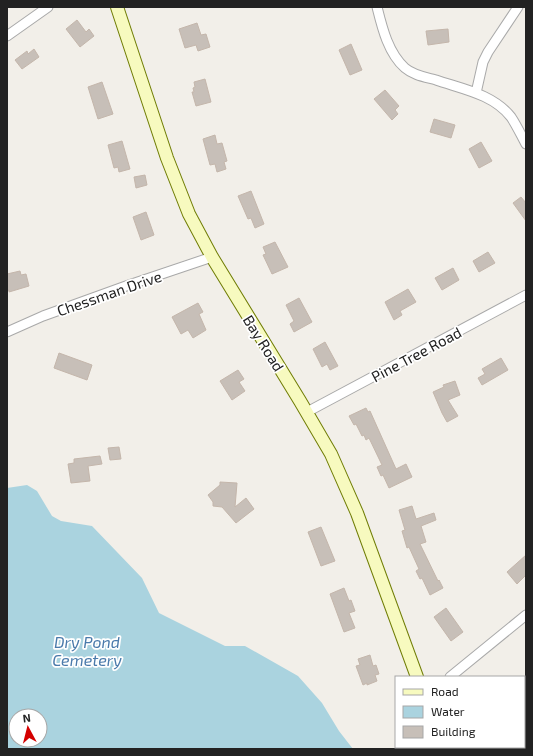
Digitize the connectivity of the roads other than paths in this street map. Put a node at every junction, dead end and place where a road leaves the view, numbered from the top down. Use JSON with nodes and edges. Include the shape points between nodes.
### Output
{"nodes":[{"id":1,"x":48,"y":7,"type":"edge"},
{"id":2,"x":117,"y":7,"type":"edge"},
{"id":3,"x":377,"y":7,"type":"edge"},
{"id":4,"x":518,"y":7,"type":"edge"},
{"id":5,"x":7,"y":36,"type":"edge"},
{"id":6,"x":476,"y":93,"type":"junction"},
{"id":7,"x":526,"y":144,"type":"edge"},
{"id":8,"x":212,"y":257,"type":"junction"},
{"id":9,"x":526,"y":296,"type":"edge"},
{"id":10,"x":7,"y":332,"type":"edge"},
{"id":11,"x":307,"y":412,"type":"junction"},
{"id":12,"x":526,"y":615,"type":"edge"},
{"id":13,"x":417,"y":676,"type":"edge"},
{"id":14,"x":451,"y":676,"type":"edge"}],
"edges":[{"from":1,"to":5,"type":"street"},
{"from":2,"to":8,"type":"main road","name":"Bay Road","via":[[173,176],[189,214]]},
{"from":3,"to":6,"type":"street","via":[[391,47],[404,68]]},
{"from":4,"to":6,"type":"street","via":[[483,62]]},
{"from":6,"to":7,"type":"street","via":[[493,100],[505,111]]},
{"from":8,"to":10,"type":"street","name":"Chessman Drive","via":[[64,309]]},
{"from":8,"to":11,"type":"main road","name":"Bay Road"},
{"from":9,"to":11,"type":"street","name":"Pine Tree Road"},
{"from":11,"to":13,"type":"main road","name":"Bay Road","via":[[343,478]]},
{"from":12,"to":14,"type":"street"}]}
